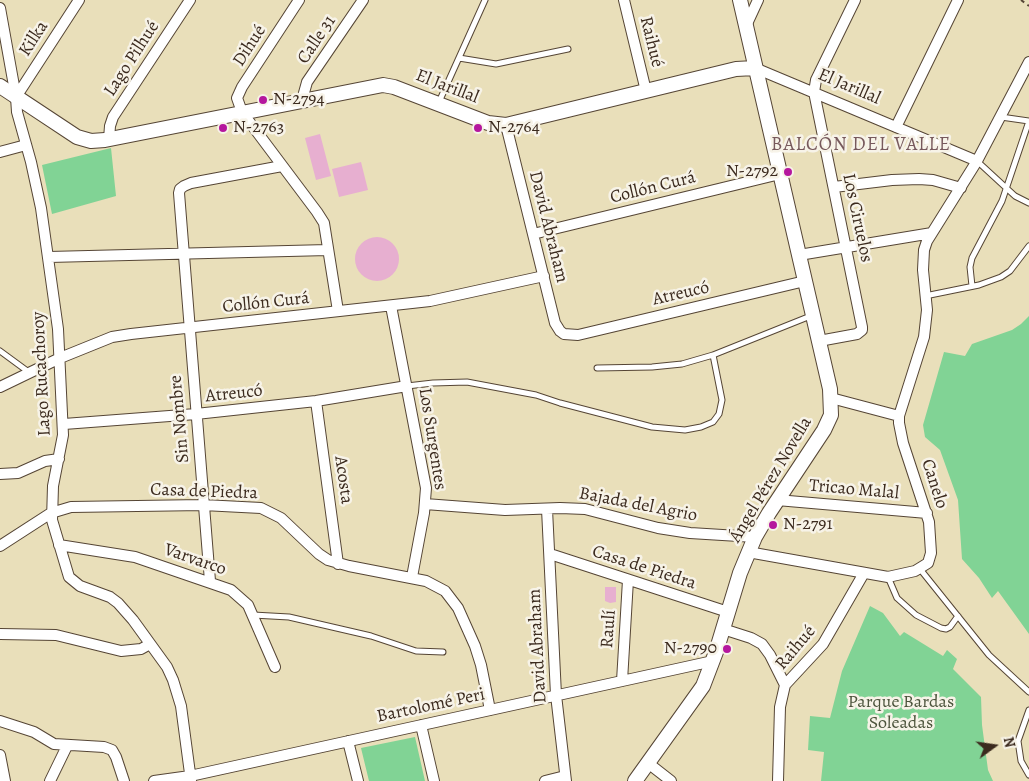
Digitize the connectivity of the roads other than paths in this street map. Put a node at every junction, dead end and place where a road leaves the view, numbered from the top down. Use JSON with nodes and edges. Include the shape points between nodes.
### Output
{"nodes":[{"id":1,"x":79,"y":0,"type":"edge"},
{"id":2,"x":190,"y":0,"type":"edge"},
{"id":3,"x":300,"y":0,"type":"edge"},
{"id":4,"x":363,"y":0,"type":"edge"},
{"id":5,"x":485,"y":0,"type":"edge"},
{"id":6,"x":624,"y":0,"type":"edge"},
{"id":7,"x":740,"y":0,"type":"edge"},
{"id":8,"x":758,"y":0,"type":"edge"},
{"id":9,"x":855,"y":0,"type":"edge"},
{"id":10,"x":958,"y":0,"type":"edge"},
{"id":11,"x":0,"y":8,"type":"edge"},
{"id":12,"x":746,"y":26,"type":"junction"},
{"id":13,"x":568,"y":49,"type":"dead end"},
{"id":14,"x":459,"y":58,"type":"junction"},
{"id":15,"x":1029,"y":62,"type":"edge"},
{"id":16,"x":756,"y":68,"type":"junction"},
{"id":17,"x":0,"y":86,"type":"edge"},
{"id":18,"x":646,"y":91,"type":"junction"},
{"id":19,"x":814,"y":92,"type":"junction"},
{"id":20,"x":16,"y":97,"type":"junction"},
{"id":21,"x":302,"y":100,"type":"junction"},
{"id":22,"x":438,"y":104,"type":"junction"},
{"id":23,"x":242,"y":112,"type":"junction"},
{"id":24,"x":1000,"y":117,"type":"junction"},
{"id":25,"x":1029,"y":121,"type":"edge"},
{"id":26,"x":506,"y":125,"type":"junction"},
{"id":27,"x":896,"y":127,"type":"junction"},
{"id":28,"x":109,"y":139,"type":"junction"},
{"id":29,"x":26,"y":145,"type":"junction"},
{"id":30,"x":0,"y":152,"type":"edge"},
{"id":31,"x":977,"y":161,"type":"junction"},
{"id":32,"x":282,"y":166,"type":"junction"},
{"id":33,"x":780,"y":174,"type":"junction"},
{"id":34,"x":834,"y":188,"type":"junction"},
{"id":35,"x":961,"y":188,"type":"junction"},
{"id":36,"x":1007,"y":189,"type":"junction"},
{"id":37,"x":1029,"y":203,"type":"edge"},
{"id":38,"x":932,"y":233,"type":"junction"},
{"id":39,"x":533,"y":234,"type":"junction"},
{"id":40,"x":1029,"y":246,"type":"edge"},
{"id":41,"x":846,"y":247,"type":"junction"},
{"id":42,"x":328,"y":250,"type":"junction"},
{"id":43,"x":183,"y":254,"type":"junction"},
{"id":44,"x":799,"y":255,"type":"junction"},
{"id":45,"x":49,"y":257,"type":"junction"},
{"id":46,"x":544,"y":276,"type":"junction"},
{"id":47,"x":805,"y":281,"type":"junction"},
{"id":48,"x":972,"y":286,"type":"junction"},
{"id":49,"x":926,"y":296,"type":"junction"},
{"id":50,"x":392,"y":306,"type":"junction"},
{"id":51,"x":338,"y":312,"type":"junction"},
{"id":52,"x":813,"y":315,"type":"junction"},
{"id":53,"x":189,"y":328,"type":"junction"},
{"id":54,"x":564,"y":334,"type":"joint"},
{"id":55,"x":819,"y":341,"type":"junction"},
{"id":56,"x":0,"y":351,"type":"edge"},
{"id":57,"x":713,"y":355,"type":"junction"},
{"id":58,"x":60,"y":358,"type":"junction"},
{"id":59,"x":597,"y":368,"type":"dead end"},
{"id":60,"x":30,"y":373,"type":"junction"},
{"id":61,"x":407,"y":386,"type":"junction"},
{"id":62,"x":0,"y":387,"type":"edge"},
{"id":63,"x":831,"y":398,"type":"junction"},
{"id":64,"x":316,"y":401,"type":"junction"},
{"id":65,"x":196,"y":414,"type":"junction"},
{"id":66,"x":899,"y":416,"type":"junction"},
{"id":67,"x":64,"y":424,"type":"junction"},
{"id":68,"x":59,"y":459,"type":"junction"},
{"id":69,"x":0,"y":474,"type":"edge"},
{"id":70,"x":777,"y":500,"type":"junction"},
{"id":71,"x":425,"y":504,"type":"junction"},
{"id":72,"x":203,"y":506,"type":"junction"},
{"id":73,"x":548,"y":509,"type":"junction"},
{"id":74,"x":51,"y":513,"type":"junction"},
{"id":75,"x":927,"y":513,"type":"junction"},
{"id":76,"x":755,"y":537,"type":"junction"},
{"id":77,"x":58,"y":544,"type":"junction"},
{"id":78,"x":0,"y":546,"type":"edge"},
{"id":79,"x":748,"y":552,"type":"junction"},
{"id":80,"x":550,"y":554,"type":"junction"},
{"id":81,"x":338,"y":564,"type":"junction"},
{"id":82,"x":924,"y":566,"type":"junction"},
{"id":83,"x":864,"y":573,"type":"junction"},
{"id":84,"x":888,"y":577,"type":"junction"},
{"id":85,"x":412,"y":578,"type":"junction"},
{"id":86,"x":628,"y":580,"type":"junction"},
{"id":87,"x":210,"y":581,"type":"junction"},
{"id":88,"x":728,"y":612,"type":"junction"},
{"id":89,"x":253,"y":615,"type":"junction"},
{"id":90,"x":958,"y":616,"type":"junction"},
{"id":91,"x":724,"y":629,"type":"junction"},
{"id":92,"x":0,"y":634,"type":"edge"},
{"id":93,"x":150,"y":644,"type":"junction"},
{"id":94,"x":443,"y":652,"type":"dead end"},
{"id":95,"x":714,"y":661,"type":"junction"},
{"id":96,"x":275,"y":667,"type":"dead end"},
{"id":97,"x":622,"y":681,"type":"junction"},
{"id":98,"x":785,"y":685,"type":"junction"},
{"id":99,"x":1029,"y":692,"type":"edge"},
{"id":100,"x":556,"y":696,"type":"junction"},
{"id":101,"x":490,"y":710,"type":"junction"},
{"id":102,"x":1029,"y":710,"type":"edge"},
{"id":103,"x":0,"y":721,"type":"edge"},
{"id":104,"x":421,"y":725,"type":"junction"},
{"id":105,"x":348,"y":741,"type":"junction"},
{"id":106,"x":66,"y":746,"type":"junction"},
{"id":107,"x":0,"y":755,"type":"edge"},
{"id":108,"x":648,"y":763,"type":"junction"},
{"id":109,"x":1029,"y":775,"type":"edge"},
{"id":110,"x":190,"y":778,"type":"edge"},
{"id":111,"x":566,"y":779,"type":"edge"},
{"id":112,"x":5,"y":781,"type":"edge"},
{"id":113,"x":50,"y":781,"type":"edge"},
{"id":114,"x":124,"y":781,"type":"edge"},
{"id":115,"x":154,"y":781,"type":"edge"},
{"id":116,"x":358,"y":781,"type":"edge"},
{"id":117,"x":434,"y":781,"type":"edge"},
{"id":118,"x":545,"y":781,"type":"edge"},
{"id":119,"x":634,"y":781,"type":"edge"},
{"id":120,"x":671,"y":781,"type":"edge"},
{"id":121,"x":778,"y":781,"type":"edge"}],
"edges":[{"from":1,"to":20,"type":"street","name":"Kilka"},
{"from":2,"to":28,"type":"street","name":"Lago Pilhué","via":[[113,117]]},
{"from":3,"to":23,"type":"street","name":"Dihué","via":[[240,90],[238,98]]},
{"from":4,"to":21,"type":"street","name":"Calle 31","via":[[307,82]]},
{"from":5,"to":14,"type":"lane"},
{"from":6,"to":18,"type":"street","name":"Raihué"},
{"from":7,"to":12,"type":"main road","name":"Ángel Pérez Novella"},
{"from":8,"to":12,"type":"street"},
{"from":9,"to":19,"type":"street","name":"Los Ciruelos","via":[[816,80]]},
{"from":10,"to":27,"type":"street"},
{"from":11,"to":20,"type":"street","name":"Lago Rucachoroy"},
{"from":12,"to":16,"type":"main road","name":"Ángel Pérez Novella"},
{"from":13,"to":14,"type":"lane","via":[[496,64]]},
{"from":14,"to":22,"type":"lane"},
{"from":15,"to":24,"type":"street"},
{"from":16,"to":18,"type":"main road","name":"El Jarillal","via":[[736,69]]},
{"from":16,"to":19,"type":"street","name":"El Jarillal"},
{"from":16,"to":33,"type":"main road","name":"Ángel Pérez Novella"},
{"from":17,"to":20,"type":"main road","name":"El Jarillal"},
{"from":18,"to":26,"type":"main road","name":"El Jarillal"},
{"from":19,"to":27,"type":"street","name":"El Jarillal"},
{"from":19,"to":34,"type":"street","name":"Los Ciruelos"},
{"from":20,"to":28,"type":"main road","name":"El Jarillal","via":[[77,137],[91,141]]},
{"from":20,"to":29,"type":"street","name":"Lago Rucachoroy","via":[[18,120]]},
{"from":21,"to":22,"type":"main road","name":"El Jarillal","via":[[383,85]]},
{"from":21,"to":23,"type":"main road","name":"El Jarillal"},
{"from":22,"to":26,"type":"main road","name":"El Jarillal","via":[[493,124]]},
{"from":23,"to":28,"type":"main road","name":"El Jarillal"},
{"from":23,"to":32,"type":"street"},
{"from":24,"to":25,"type":"lane"},
{"from":24,"to":31,"type":"street"},
{"from":25,"to":36,"type":"lane"},
{"from":26,"to":39,"type":"street","name":"David Abraham"},
{"from":27,"to":31,"type":"street","name":"El Jarillal"},
{"from":29,"to":30,"type":"street"},
{"from":29,"to":45,"type":"street","name":"Lago Rucachoroy","via":[[40,199]]},
{"from":31,"to":35,"type":"street"},
{"from":31,"to":36,"type":"lane"},
{"from":32,"to":42,"type":"street","via":[[321,217]]},
{"from":32,"to":43,"type":"street","name":"Sin Nombre","via":[[191,183],[180,189]]},
{"from":33,"to":39,"type":"street","name":"Collón Curá"},
{"from":33,"to":44,"type":"main road","name":"Ángel Pérez Novella"},
{"from":34,"to":35,"type":"street","via":[[919,178]]},
{"from":34,"to":41,"type":"street","name":"Los Ciruelos"},
{"from":35,"to":38,"type":"street"},
{"from":36,"to":37,"type":"lane"},
{"from":36,"to":48,"type":"lane","via":[[972,258]]},
{"from":38,"to":41,"type":"street"},
{"from":38,"to":49,"type":"street","via":[[924,250]]},
{"from":39,"to":46,"type":"street","name":"David Abraham"},
{"from":40,"to":48,"type":"lane","via":[[1010,271],[991,282]]},
{"from":41,"to":44,"type":"street"},
{"from":41,"to":55,"type":"street","name":"Los Ciruelos","via":[[862,327],[853,335]]},
{"from":42,"to":43,"type":"street"},
{"from":42,"to":51,"type":"street"},
{"from":43,"to":45,"type":"street"},
{"from":43,"to":53,"type":"street","name":"Sin Nombre"},
{"from":44,"to":47,"type":"main road","name":"Ángel Pérez Novella"},
{"from":45,"to":58,"type":"street","name":"Lago Rucachoroy"},
{"from":46,"to":50,"type":"street","name":"Collón Curá","via":[[445,299]]},
{"from":46,"to":54,"type":"street","name":"David Abraham","via":[[557,327]]},
{"from":47,"to":52,"type":"main road","name":"Ángel Pérez Novella"},
{"from":47,"to":54,"type":"street","name":"Atreucó","via":[[578,335]]},
{"from":48,"to":49,"type":"lane"},
{"from":49,"to":66,"type":"street","via":[[924,337]]},
{"from":50,"to":51,"type":"street","name":"Collón Curá"},
{"from":50,"to":61,"type":"street","name":"Los Surgentes"},
{"from":51,"to":53,"type":"street","name":"Collón Curá"},
{"from":52,"to":55,"type":"main road","name":"Ángel Pérez Novella"},
{"from":52,"to":57,"type":"lane"},
{"from":53,"to":58,"type":"street","name":"Collón Curá","via":[[112,337]]},
{"from":53,"to":65,"type":"street","name":"Sin Nombre"},
{"from":55,"to":63,"type":"main road","name":"Ángel Pérez Novella"},
{"from":56,"to":60,"type":"lane"},
{"from":57,"to":59,"type":"lane","via":[[667,367]]},
{"from":57,"to":61,"type":"lane","via":[[722,400],[718,414],[707,425],[685,430],[652,428],[536,395],[467,382]]},
{"from":58,"to":60,"type":"street","name":"Collón Curá"},
{"from":58,"to":67,"type":"street","name":"Lago Rucachoroy"},
{"from":60,"to":62,"type":"street","name":"Collón Curá"},
{"from":61,"to":64,"type":"street","name":"Atreucó"},
{"from":61,"to":71,"type":"street","name":"Los Surgentes","via":[[425,478]]},
{"from":63,"to":66,"type":"street"},
{"from":63,"to":70,"type":"main road","name":"Ángel Pérez Novella","via":[[829,423]]},
{"from":64,"to":65,"type":"street","name":"Atreucó"},
{"from":64,"to":81,"type":"street","name":"Acosta"},
{"from":65,"to":67,"type":"street","name":"Atreucó"},
{"from":65,"to":72,"type":"street","name":"Sin Nombre"},
{"from":66,"to":75,"type":"street","name":"Canelo","via":[[901,437]]},
{"from":67,"to":68,"type":"street","name":"Lago Rucachoroy"},
{"from":68,"to":69,"type":"street","via":[[45,461],[18,473]]},
{"from":68,"to":74,"type":"street","name":"Lago Rucachoroy"},
{"from":70,"to":75,"type":"street","name":"Tricao Malal"},
{"from":70,"to":76,"type":"main road","name":"Ángel Pérez Novella"},
{"from":71,"to":73,"type":"street","name":"Bajada del Agrio","via":[[505,510]]},
{"from":71,"to":85,"type":"street","name":"Los Surgentes"},
{"from":72,"to":74,"type":"street","name":"Casa de Piedra","via":[[78,506]]},
{"from":72,"to":81,"type":"street","name":"Casa de Piedra","via":[[261,508],[271,512],[319,554]]},
{"from":72,"to":87,"type":"street","name":"Sin Nombre"},
{"from":73,"to":76,"type":"street","name":"Bajada del Agrio","via":[[585,509],[674,531]]},
{"from":73,"to":80,"type":"street","name":"David Abraham"},
{"from":74,"to":77,"type":"street","name":"Lago Rucachoroy"},
{"from":74,"to":78,"type":"street","name":"Casa de Piedra"},
{"from":75,"to":82,"type":"street","name":"Canelo","via":[[931,553]]},
{"from":76,"to":79,"type":"main road","name":"Ángel Pérez Novella"},
{"from":77,"to":87,"type":"street","name":"Varvarco","via":[[135,557]]},
{"from":77,"to":93,"type":"street","name":"Lago Rucachoroy","via":[[66,570],[74,582],[118,603]]},
{"from":79,"to":83,"type":"street"},
{"from":79,"to":88,"type":"main road","name":"Ángel Pérez Novella"},
{"from":80,"to":86,"type":"street","name":"Casa de Piedra"},
{"from":80,"to":100,"type":"street","name":"David Abraham"},
{"from":81,"to":85,"type":"street","name":"Casa de Piedra"},
{"from":82,"to":84,"type":"street"},
{"from":82,"to":90,"type":"lane"},
{"from":83,"to":84,"type":"street"},
{"from":83,"to":98,"type":"street","name":"Raihué","via":[[823,644]]},
{"from":84,"to":90,"type":"lane","via":[[897,598],[916,615],[946,629]]},
{"from":85,"to":101,"type":"street","name":"Casa de Piedra","via":[[436,585],[455,603],[481,665]]},
{"from":86,"to":88,"type":"street","name":"Casa de Piedra"},
{"from":86,"to":97,"type":"street","name":"Raulí"},
{"from":87,"to":89,"type":"street","name":"Varvarco","via":[[240,597]]},
{"from":88,"to":91,"type":"main road","name":"Ángel Pérez Novella"},
{"from":89,"to":94,"type":"lane","via":[[289,617],[371,636],[416,651]]},
{"from":89,"to":96,"type":"street","name":"Varvarco"},
{"from":90,"to":99,"type":"lane","via":[[998,664]]},
{"from":91,"to":95,"type":"main road","name":"Ángel Pérez Novella"},
{"from":91,"to":98,"type":"street","via":[[762,644]]},
{"from":92,"to":93,"type":"street","via":[[56,635],[121,651],[141,649]]},
{"from":93,"to":110,"type":"street","name":"Lago Rucachoroy","via":[[167,667],[177,692]]},
{"from":95,"to":97,"type":"street","name":"Bartolomé Peri"},
{"from":95,"to":108,"type":"main road","name":"Ángel Pérez Novella","via":[[703,686]]},
{"from":97,"to":100,"type":"street","name":"Bartolomé Peri"},
{"from":98,"to":121,"type":"street","name":"Raihué","via":[[780,707]]},
{"from":100,"to":101,"type":"street","name":"Bartolomé Peri"},
{"from":100,"to":111,"type":"street","name":"David Abraham"},
{"from":101,"to":104,"type":"street","name":"Bartolomé Peri"},
{"from":102,"to":109,"type":"lane","via":[[1018,741],[1021,761]]},
{"from":103,"to":106,"type":"street"},
{"from":104,"to":105,"type":"street","name":"Bartolomé Peri"},
{"from":104,"to":117,"type":"street"},
{"from":105,"to":110,"type":"street","name":"Bartolomé Peri"},
{"from":105,"to":116,"type":"street"},
{"from":106,"to":113,"type":"street"},
{"from":106,"to":114,"type":"street","via":[[112,750]]},
{"from":107,"to":112,"type":"street"},
{"from":108,"to":119,"type":"main road","name":"Ángel Pérez Novella"},
{"from":108,"to":120,"type":"street"},
{"from":110,"to":115,"type":"street","name":"Bartolomé Peri"},
{"from":111,"to":118,"type":"street"}]}
